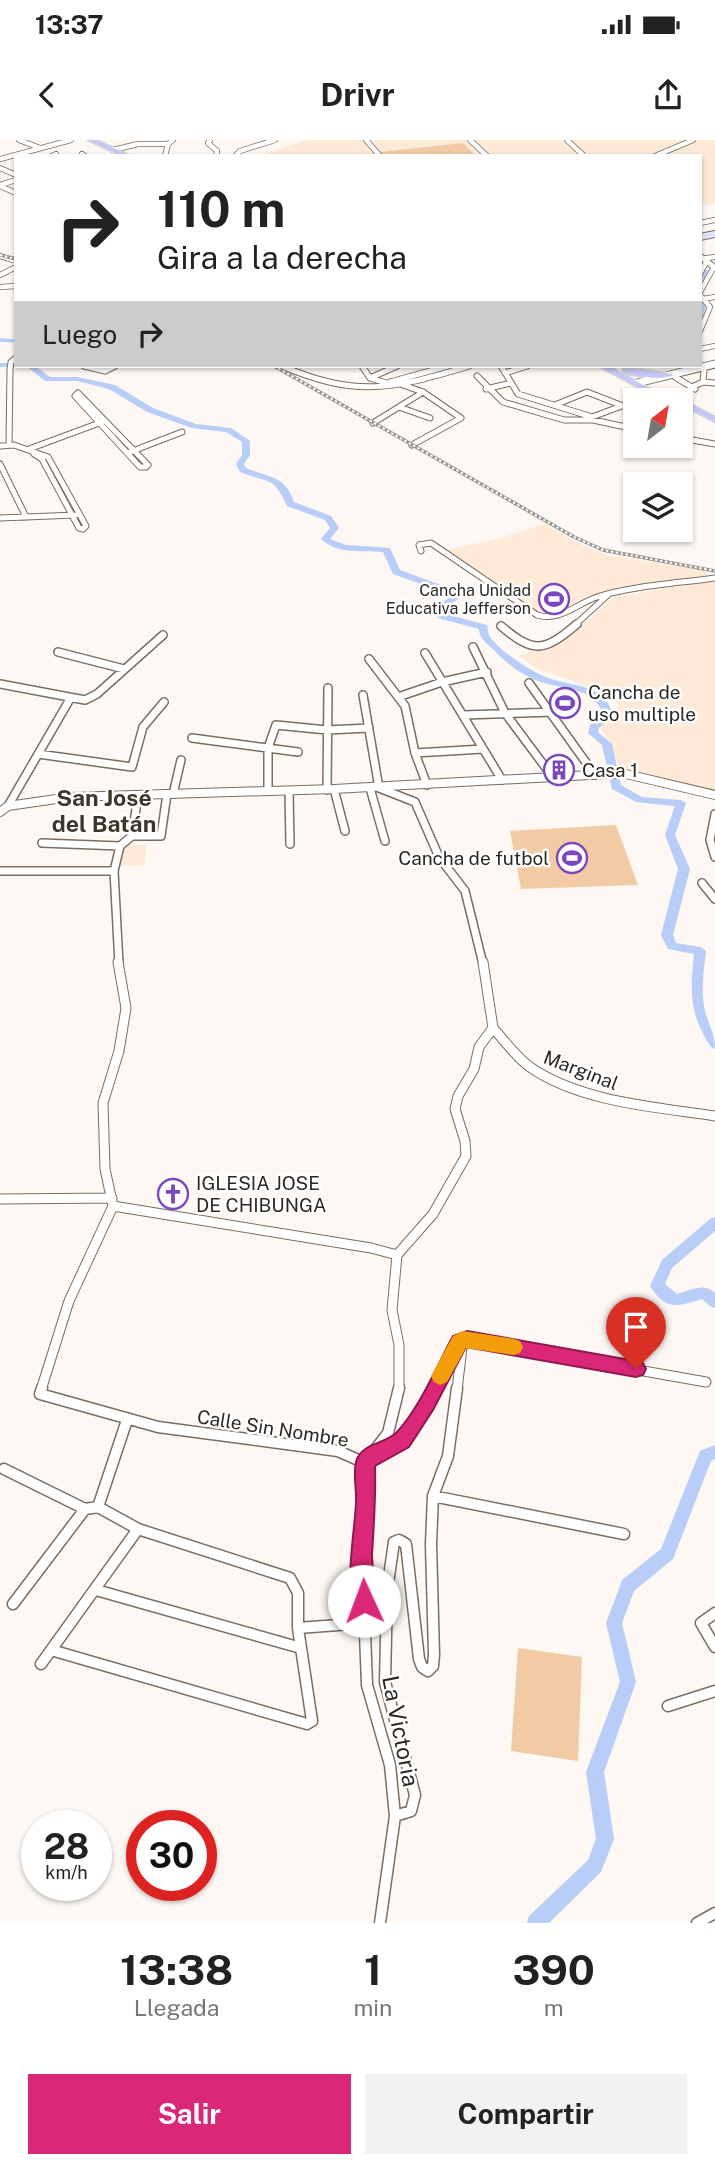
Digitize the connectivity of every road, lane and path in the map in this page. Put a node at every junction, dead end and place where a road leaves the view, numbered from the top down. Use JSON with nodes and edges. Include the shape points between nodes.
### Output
{"nodes":[{"id":1,"x":19,"y":140,"type":"edge"},
{"id":2,"x":71,"y":140,"type":"edge"},
{"id":3,"x":85,"y":140,"type":"edge"},
{"id":4,"x":173,"y":140,"type":"edge"},
{"id":5,"x":210,"y":140,"type":"edge"},
{"id":6,"x":262,"y":140,"type":"edge"},
{"id":7,"x":364,"y":140,"type":"edge"},
{"id":8,"x":468,"y":140,"type":"edge"},
{"id":9,"x":565,"y":140,"type":"edge"},
{"id":10,"x":693,"y":140,"type":"edge"},
{"id":11,"x":700,"y":140,"type":"edge"},
{"id":12,"x":96,"y":141,"type":"edge"},
{"id":13,"x":272,"y":141,"type":"edge"},
{"id":14,"x":168,"y":144,"type":"junction"},
{"id":15,"x":281,"y":145,"type":"dead end"},
{"id":16,"x":40,"y":148,"type":"junction"},
{"id":17,"x":6,"y":152,"type":"dead end"},
{"id":18,"x":18,"y":154,"type":"edge"},
{"id":19,"x":117,"y":154,"type":"edge"},
{"id":20,"x":166,"y":154,"type":"edge"},
{"id":21,"x":217,"y":154,"type":"edge"},
{"id":22,"x":237,"y":154,"type":"edge"},
{"id":23,"x":376,"y":154,"type":"edge"},
{"id":24,"x":482,"y":154,"type":"edge"},
{"id":25,"x":576,"y":154,"type":"edge"},
{"id":26,"x":582,"y":154,"type":"edge"},
{"id":27,"x":661,"y":154,"type":"edge"},
{"id":28,"x":669,"y":154,"type":"edge"},
{"id":29,"x":14,"y":155,"type":"edge"},
{"id":30,"x":0,"y":159,"type":"edge"},
{"id":31,"x":708,"y":261,"type":"edge"},
{"id":32,"x":702,"y":290,"type":"edge"},
{"id":33,"x":702,"y":296,"type":"edge"},
{"id":34,"x":702,"y":327,"type":"edge"},
{"id":35,"x":12,"y":363,"type":"edge"},
{"id":36,"x":702,"y":364,"type":"edge"},
{"id":37,"x":715,"y":366,"type":"edge"},
{"id":38,"x":92,"y":368,"type":"edge"},
{"id":39,"x":111,"y":368,"type":"edge"},
{"id":40,"x":286,"y":368,"type":"edge"},
{"id":41,"x":297,"y":368,"type":"edge"},
{"id":42,"x":363,"y":368,"type":"edge"},
{"id":43,"x":392,"y":368,"type":"edge"},
{"id":44,"x":436,"y":368,"type":"edge"},
{"id":45,"x":461,"y":368,"type":"edge"},
{"id":46,"x":502,"y":368,"type":"edge"},
{"id":47,"x":521,"y":368,"type":"edge"},
{"id":48,"x":608,"y":368,"type":"edge"},
{"id":49,"x":618,"y":368,"type":"edge"},
{"id":50,"x":705,"y":369,"type":"junction"},
{"id":51,"x":624,"y":371,"type":"junction"},
{"id":52,"x":505,"y":373,"type":"junction"},
{"id":53,"x":477,"y":376,"type":"dead end"},
{"id":54,"x":673,"y":376,"type":"junction"},
{"id":55,"x":370,"y":378,"type":"junction"},
{"id":56,"x":703,"y":382,"type":"junction"},
{"id":57,"x":511,"y":383,"type":"junction"},
{"id":58,"x":643,"y":383,"type":"junction"},
{"id":59,"x":715,"y":383,"type":"edge"},
{"id":60,"x":393,"y":384,"type":"junction"},
{"id":61,"x":649,"y":388,"type":"edge"},
{"id":62,"x":653,"y":388,"type":"edge"},
{"id":63,"x":486,"y":389,"type":"junction"},
{"id":64,"x":423,"y":392,"type":"junction"},
{"id":65,"x":555,"y":405,"type":"junction"},
{"id":66,"x":623,"y":406,"type":"joint"},
{"id":67,"x":399,"y":407,"type":"junction"},
{"id":68,"x":693,"y":408,"type":"edge"},
{"id":69,"x":693,"y":414,"type":"edge"},
{"id":70,"x":430,"y":418,"type":"dead end"},
{"id":71,"x":593,"y":419,"type":"junction"},
{"id":72,"x":715,"y":420,"type":"edge"},
{"id":73,"x":102,"y":422,"type":"junction"},
{"id":74,"x":373,"y":423,"type":"dead end"},
{"id":75,"x":623,"y":426,"type":"edge"},
{"id":76,"x":715,"y":426,"type":"edge"},
{"id":77,"x":182,"y":432,"type":"dead end"},
{"id":78,"x":693,"y":440,"type":"edge"},
{"id":79,"x":715,"y":444,"type":"edge"},
{"id":80,"x":9,"y":445,"type":"junction"},
{"id":81,"x":412,"y":445,"type":"dead end"},
{"id":82,"x":0,"y":446,"type":"edge"},
{"id":83,"x":29,"y":449,"type":"junction"},
{"id":84,"x":0,"y":464,"type":"edge"},
{"id":85,"x":76,"y":515,"type":"junction"},
{"id":86,"x":26,"y":517,"type":"junction"},
{"id":87,"x":0,"y":518,"type":"edge"},
{"id":88,"x":421,"y":551,"type":"dead end"},
{"id":89,"x":715,"y":578,"type":"edge"},
{"id":90,"x":609,"y":594,"type":"junction"},
{"id":91,"x":501,"y":626,"type":"dead end"},
{"id":92,"x":163,"y":635,"type":"dead end"},
{"id":93,"x":473,"y":646,"type":"dead end"},
{"id":94,"x":58,"y":652,"type":"dead end"},
{"id":95,"x":425,"y":653,"type":"dead end"},
{"id":96,"x":369,"y":659,"type":"dead end"},
{"id":97,"x":124,"y":669,"type":"junction"},
{"id":98,"x":487,"y":673,"type":"junction"},
{"id":99,"x":442,"y":681,"type":"junction"},
{"id":100,"x":529,"y":683,"type":"dead end"},
{"id":101,"x":0,"y":684,"type":"edge"},
{"id":102,"x":328,"y":688,"type":"dead end"},
{"id":103,"x":363,"y":695,"type":"dead end"},
{"id":104,"x":398,"y":697,"type":"junction"},
{"id":105,"x":70,"y":699,"type":"junction"},
{"id":106,"x":164,"y":702,"type":"dead end"},
{"id":107,"x":552,"y":712,"type":"junction"},
{"id":108,"x":505,"y":713,"type":"junction"},
{"id":109,"x":463,"y":715,"type":"junction"},
{"id":110,"x":369,"y":728,"type":"junction"},
{"id":111,"x":327,"y":730,"type":"junction"},
{"id":112,"x":192,"y":738,"type":"dead end"},
{"id":113,"x":268,"y":748,"type":"junction"},
{"id":114,"x":483,"y":749,"type":"junction"},
{"id":115,"x":298,"y":752,"type":"dead end"},
{"id":116,"x":415,"y":753,"type":"junction"},
{"id":117,"x":38,"y":754,"type":"junction"},
{"id":118,"x":181,"y":760,"type":"dead end"},
{"id":119,"x":595,"y":775,"type":"junction"},
{"id":120,"x":552,"y":776,"type":"junction"},
{"id":121,"x":502,"y":780,"type":"junction"},
{"id":122,"x":427,"y":785,"type":"junction"},
{"id":123,"x":374,"y":788,"type":"junction"},
{"id":124,"x":330,"y":790,"type":"junction"},
{"id":125,"x":268,"y":791,"type":"junction"},
{"id":126,"x":289,"y":791,"type":"junction"},
{"id":127,"x":170,"y":794,"type":"junction"},
{"id":128,"x":138,"y":795,"type":"junction"},
{"id":129,"x":715,"y":795,"type":"edge"},
{"id":130,"x":9,"y":807,"type":"junction"},
{"id":131,"x":0,"y":812,"type":"edge"},
{"id":132,"x":715,"y":814,"type":"edge"},
{"id":133,"x":345,"y":831,"type":"dead end"},
{"id":134,"x":132,"y":836,"type":"junction"},
{"id":135,"x":385,"y":841,"type":"dead end"},
{"id":136,"x":42,"y":843,"type":"dead end"},
{"id":137,"x":290,"y":844,"type":"dead end"},
{"id":138,"x":120,"y":846,"type":"junction"},
{"id":139,"x":715,"y":857,"type":"edge"},
{"id":140,"x":0,"y":871,"type":"edge"},
{"id":141,"x":114,"y":871,"type":"junction"},
{"id":142,"x":702,"y":883,"type":"dead end"},
{"id":143,"x":715,"y":899,"type":"edge"},
{"id":144,"x":493,"y":1028,"type":"junction"},
{"id":145,"x":715,"y":1116,"type":"edge"},
{"id":146,"x":0,"y":1199,"type":"edge"},
{"id":147,"x":113,"y":1202,"type":"junction"},
{"id":148,"x":397,"y":1255,"type":"junction"},
{"id":149,"x":463,"y":1339,"type":"junction"},
{"id":150,"x":706,"y":1382,"type":"dead end"},
{"id":151,"x":127,"y":1420,"type":"junction"},
{"id":152,"x":368,"y":1459,"type":"junction"},
{"id":153,"x":4,"y":1469,"type":"dead end"},
{"id":154,"x":433,"y":1496,"type":"junction"},
{"id":155,"x":98,"y":1507,"type":"junction"},
{"id":156,"x":85,"y":1509,"type":"junction"},
{"id":157,"x":138,"y":1529,"type":"junction"},
{"id":158,"x":624,"y":1534,"type":"dead end"},
{"id":159,"x":96,"y":1590,"type":"junction"},
{"id":160,"x":13,"y":1604,"type":"dead end"},
{"id":161,"x":715,"y":1614,"type":"edge"},
{"id":162,"x":365,"y":1623,"type":"junction"},
{"id":163,"x":298,"y":1628,"type":"junction"},
{"id":164,"x":715,"y":1647,"type":"edge"},
{"id":165,"x":301,"y":1648,"type":"junction"},
{"id":166,"x":51,"y":1650,"type":"junction"},
{"id":167,"x":41,"y":1664,"type":"dead end"},
{"id":168,"x":715,"y":1691,"type":"edge"},
{"id":169,"x":668,"y":1706,"type":"dead end"},
{"id":170,"x":395,"y":1816,"type":"junction"},
{"id":171,"x":715,"y":1913,"type":"edge"},
{"id":172,"x":380,"y":1923,"type":"edge"},
{"id":173,"x":697,"y":1923,"type":"edge"}],
"edges":[{"from":1,"to":16,"type":"street"},
{"from":2,"to":16,"type":"street"},
{"from":3,"to":19,"type":"main road"},
{"from":4,"to":14,"type":"street"},
{"from":5,"to":21,"type":"street"},
{"from":6,"to":13,"type":"street"},
{"from":7,"to":23,"type":"street"},
{"from":8,"to":24,"type":"street"},
{"from":9,"to":25,"type":"street"},
{"from":9,"to":26,"type":"street"},
{"from":10,"to":27,"type":"street"},
{"from":11,"to":28,"type":"street"},
{"from":12,"to":19,"type":"main road"},
{"from":13,"to":15,"type":"street"},
{"from":13,"to":22,"type":"street"},
{"from":14,"to":19,"type":"street","via":[[138,144]]},
{"from":14,"to":20,"type":"street"},
{"from":16,"to":18,"type":"street"},
{"from":17,"to":29,"type":"street"},
{"from":29,"to":30,"type":"street"},
{"from":31,"to":32,"type":"street"},
{"from":33,"to":34,"type":"street","via":[[710,307]]},
{"from":35,"to":80,"type":"street"},
{"from":36,"to":50,"type":"street"},
{"from":37,"to":50,"type":"street"},
{"from":38,"to":39,"type":"street"},
{"from":40,"to":60,"type":"street","via":[[315,381],[365,390]]},
{"from":41,"to":60,"type":"street","via":[[337,381]]},
{"from":42,"to":55,"type":"street"},
{"from":43,"to":55,"type":"street"},
{"from":44,"to":60,"type":"street"},
{"from":45,"to":60,"type":"street"},
{"from":46,"to":52,"type":"street"},
{"from":47,"to":52,"type":"street"},
{"from":48,"to":58,"type":"main road"},
{"from":49,"to":51,"type":"main road"},
{"from":50,"to":54,"type":"street"},
{"from":50,"to":56,"type":"street"},
{"from":51,"to":54,"type":"main road"},
{"from":51,"to":58,"type":"main road"},
{"from":52,"to":57,"type":"street"},
{"from":53,"to":63,"type":"street"},
{"from":54,"to":56,"type":"street","via":[[694,388]]},
{"from":54,"to":58,"type":"street"},
{"from":55,"to":60,"type":"street"},
{"from":56,"to":59,"type":"street"},
{"from":57,"to":63,"type":"street"},
{"from":57,"to":65,"type":"street","via":[[518,394]]},
{"from":58,"to":61,"type":"main road"},
{"from":58,"to":62,"type":"main road"},
{"from":60,"to":64,"type":"street"},
{"from":63,"to":71,"type":"street","via":[[503,402],[564,421]]},
{"from":64,"to":67,"type":"street"},
{"from":64,"to":81,"type":"street","via":[[461,418]]},
{"from":65,"to":66,"type":"street","via":[[587,392]]},
{"from":65,"to":71,"type":"street"},
{"from":66,"to":71,"type":"street"},
{"from":67,"to":70,"type":"street"},
{"from":67,"to":74,"type":"street"},
{"from":68,"to":72,"type":"main road"},
{"from":69,"to":76,"type":"main road"},
{"from":71,"to":75,"type":"street"},
{"from":73,"to":73,"type":"street","via":[[81,394],[76,394]]},
{"from":73,"to":77,"type":"street","via":[[131,452]]},
{"from":73,"to":83,"type":"street"},
{"from":78,"to":79,"type":"street"},
{"from":80,"to":82,"type":"street"},
{"from":80,"to":83,"type":"street"},
{"from":80,"to":85,"type":"street","via":[[42,459]]},
{"from":83,"to":85,"type":"street","via":[[48,457]]},
{"from":84,"to":86,"type":"street"},
{"from":85,"to":86,"type":"street"},
{"from":86,"to":87,"type":"street"},
{"from":88,"to":90,"type":"street","via":[[419,545],[431,543],[547,618]]},
{"from":89,"to":90,"type":"street"},
{"from":90,"to":91,"type":"street","via":[[575,628],[532,647]]},
{"from":92,"to":97,"type":"street"},
{"from":93,"to":98,"type":"street"},
{"from":94,"to":97,"type":"street"},
{"from":95,"to":99,"type":"street"},
{"from":96,"to":104,"type":"street"},
{"from":97,"to":105,"type":"street","via":[[97,694],[85,700]]},
{"from":98,"to":99,"type":"street"},
{"from":98,"to":108,"type":"street"},
{"from":99,"to":104,"type":"street"},
{"from":99,"to":109,"type":"street"},
{"from":100,"to":107,"type":"street"},
{"from":101,"to":105,"type":"street"},
{"from":102,"to":111,"type":"street"},
{"from":103,"to":110,"type":"street"},
{"from":104,"to":116,"type":"street","via":[[408,717]]},
{"from":105,"to":117,"type":"street"},
{"from":106,"to":117,"type":"street","via":[[143,727],[132,767]]},
{"from":107,"to":108,"type":"street"},
{"from":107,"to":119,"type":"street"},
{"from":108,"to":109,"type":"street"},
{"from":108,"to":120,"type":"street"},
{"from":109,"to":114,"type":"street"},
{"from":110,"to":111,"type":"street"},
{"from":110,"to":123,"type":"street"},
{"from":111,"to":113,"type":"street","via":[[277,724]]},
{"from":111,"to":124,"type":"street"},
{"from":112,"to":113,"type":"street"},
{"from":113,"to":115,"type":"street"},
{"from":113,"to":125,"type":"street"},
{"from":114,"to":116,"type":"street"},
{"from":114,"to":121,"type":"street"},
{"from":116,"to":122,"type":"street"},
{"from":117,"to":130,"type":"street"},
{"from":118,"to":127,"type":"street"},
{"from":119,"to":120,"type":"street"},
{"from":119,"to":129,"type":"street","via":[[626,774]]},
{"from":120,"to":121,"type":"street"},
{"from":121,"to":122,"type":"street"},
{"from":122,"to":123,"type":"street"},
{"from":123,"to":124,"type":"street"},
{"from":123,"to":135,"type":"street"},
{"from":123,"to":144,"type":"street","via":[[415,802],[439,857],[465,891],[488,984]]},
{"from":124,"to":126,"type":"street"},
{"from":124,"to":133,"type":"street"},
{"from":125,"to":126,"type":"street"},
{"from":125,"to":127,"type":"street"},
{"from":126,"to":137,"type":"street"},
{"from":127,"to":128,"type":"street"},
{"from":127,"to":134,"type":"street","via":[[161,835]]},
{"from":128,"to":130,"type":"street","via":[[70,797]]},
{"from":128,"to":134,"type":"street"},
{"from":130,"to":131,"type":"street"},
{"from":132,"to":139,"type":"street","via":[[710,840]]},
{"from":134,"to":138,"type":"street"},
{"from":136,"to":138,"type":"street"},
{"from":138,"to":141,"type":"street"},
{"from":140,"to":141,"type":"street"},
{"from":141,"to":147,"type":"street","via":[[119,974],[126,1008],[120,1051],[103,1103],[105,1169]]},
{"from":142,"to":143,"type":"street"},
{"from":144,"to":145,"type":"street","name":"Marginal","via":[[528,1066],[546,1076],[605,1099]]},
{"from":144,"to":148,"type":"street","via":[[479,1047],[455,1109],[466,1156],[433,1214]]},
{"from":146,"to":147,"type":"street"},
{"from":147,"to":148,"type":"street"},
{"from":147,"to":151,"type":"street","name":"Calle Sin Nombre","via":[[69,1301],[39,1391]]},
{"from":148,"to":152,"type":"street","name":"Calle Sin Nombre","via":[[392,1310],[399,1345],[399,1394],[388,1433]]},
{"from":149,"to":150,"type":"street"},
{"from":149,"to":152,"type":"street","via":[[402,1440]]},
{"from":149,"to":154,"type":"street","via":[[453,1430]]},
{"from":151,"to":152,"type":"street","name":"Calle Sin Nombre"},
{"from":151,"to":155,"type":"street"},
{"from":152,"to":162,"type":"street","name":"La Victoria","via":[[362,1556]]},
{"from":153,"to":156,"type":"street"},
{"from":154,"to":158,"type":"street"},
{"from":154,"to":170,"type":"street","via":[[434,1655],[428,1671],[419,1658],[406,1544],[399,1540],[392,1549],[385,1682],[415,1795],[411,1811]]},
{"from":155,"to":156,"type":"street"},
{"from":155,"to":157,"type":"street"},
{"from":156,"to":160,"type":"street"},
{"from":157,"to":159,"type":"street"},
{"from":157,"to":163,"type":"street","via":[[290,1578],[298,1593]]},
{"from":159,"to":165,"type":"street"},
{"from":159,"to":166,"type":"street"},
{"from":161,"to":164,"type":"street","via":[[701,1623]]},
{"from":162,"to":163,"type":"street"},
{"from":162,"to":170,"type":"street","name":"La Victoria","via":[[367,1685],[390,1765]]},
{"from":163,"to":165,"type":"street"},
{"from":165,"to":166,"type":"street","via":[[312,1721],[307,1724]]},
{"from":166,"to":167,"type":"street"},
{"from":168,"to":169,"type":"street"},
{"from":170,"to":172,"type":"street","name":"La Victoria"},
{"from":171,"to":173,"type":"street"}]}
